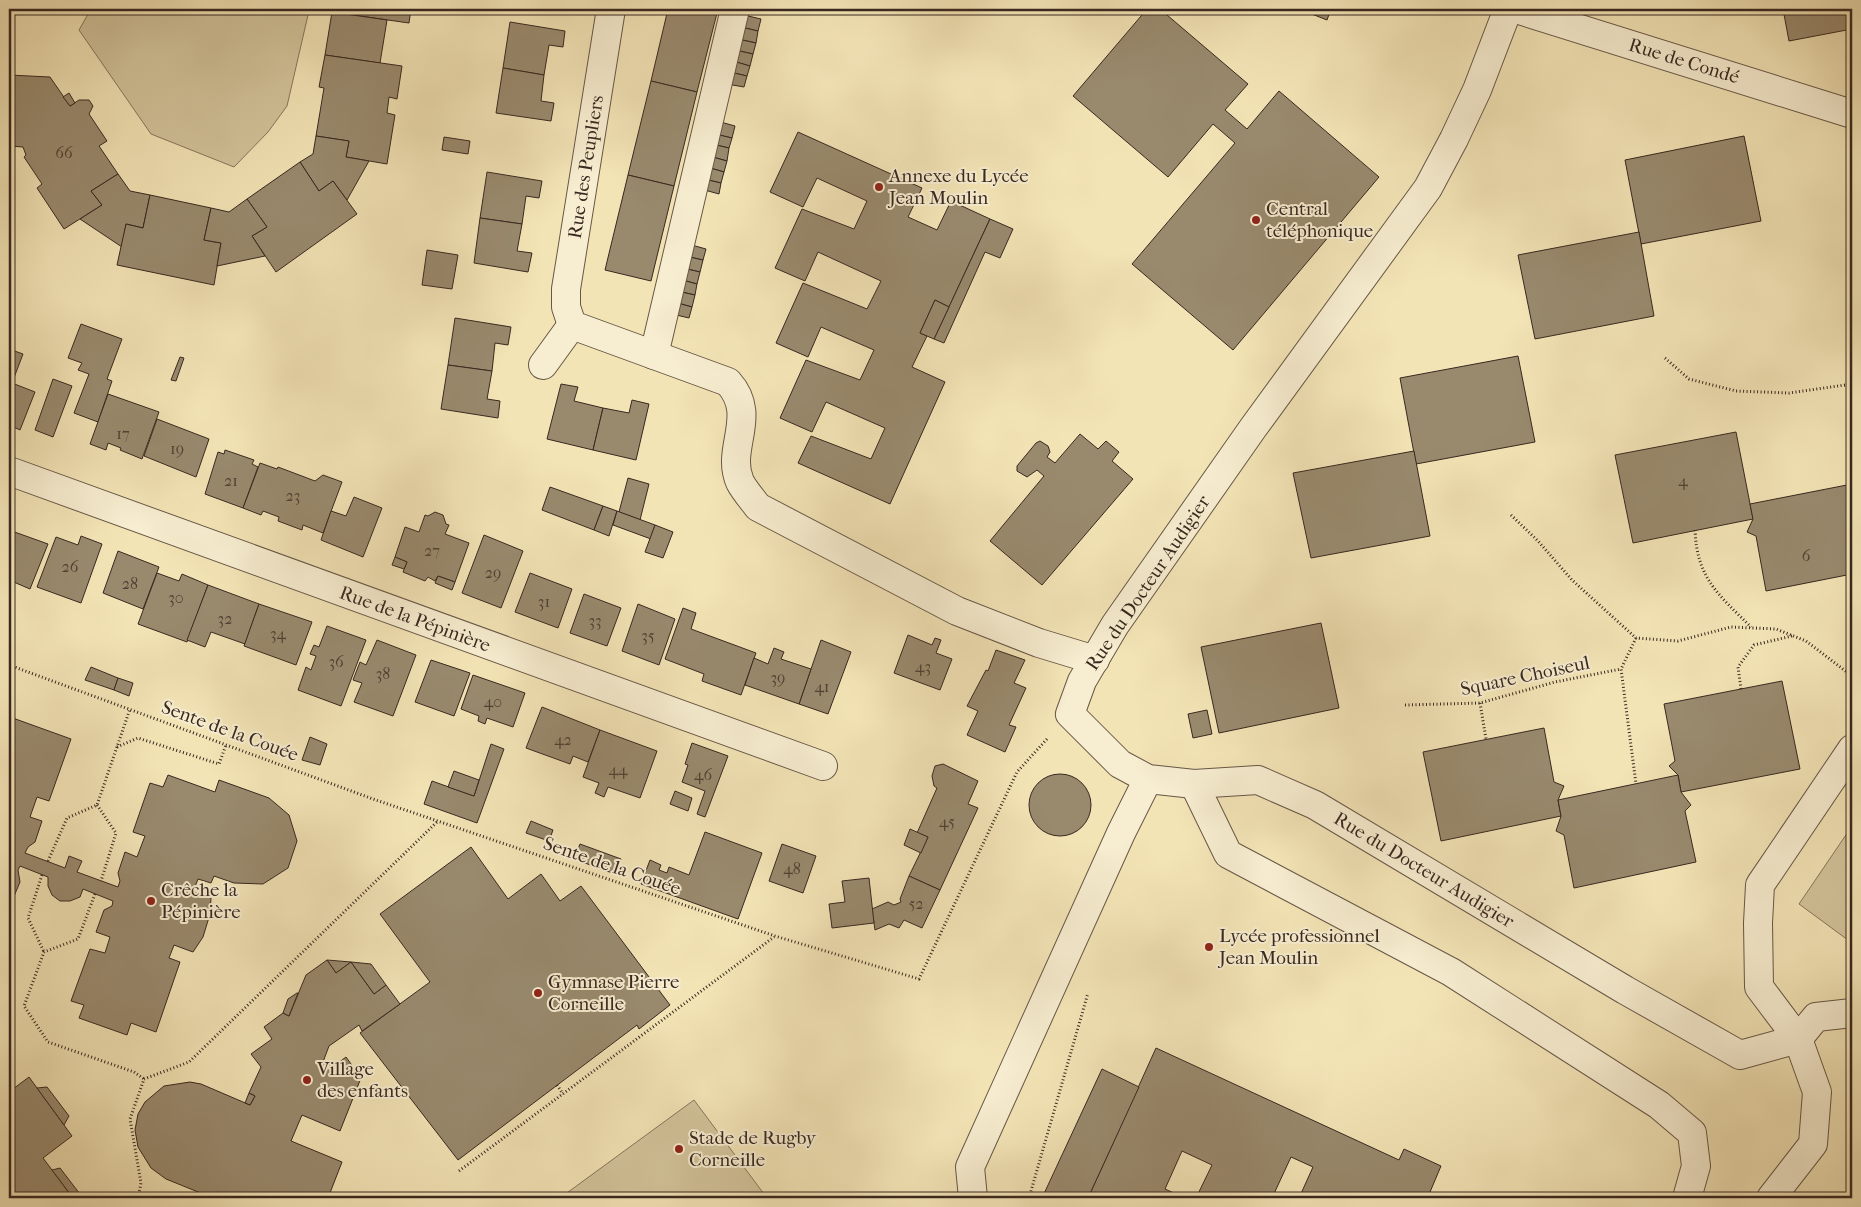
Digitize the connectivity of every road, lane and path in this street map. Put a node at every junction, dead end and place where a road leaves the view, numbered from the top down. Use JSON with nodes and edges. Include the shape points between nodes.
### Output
{"nodes":[{"id":1,"x":611,"y":9,"type":"edge"},
{"id":2,"x":735,"y":9,"type":"edge"},
{"id":3,"x":1508,"y":9,"type":"edge"},
{"id":4,"x":1516,"y":9,"type":"edge"},
{"id":5,"x":1852,"y":114,"type":"edge"},
{"id":6,"x":572,"y":326,"type":"junction"},
{"id":7,"x":1665,"y":358,"type":"dead end"},
{"id":8,"x":666,"y":360,"type":"junction"},
{"id":9,"x":543,"y":365,"type":"dead end"},
{"id":10,"x":1852,"y":384,"type":"edge"},
{"id":11,"x":9,"y":471,"type":"edge"},
{"id":12,"x":1511,"y":515,"type":"dead end"},
{"id":13,"x":1695,"y":530,"type":"dead end"},
{"id":14,"x":1751,"y":628,"type":"junction"},
{"id":15,"x":1792,"y":636,"type":"junction"},
{"id":16,"x":1636,"y":638,"type":"junction"},
{"id":17,"x":1095,"y":660,"type":"junction"},
{"id":18,"x":9,"y":665,"type":"edge"},
{"id":19,"x":1621,"y":670,"type":"junction"},
{"id":20,"x":1852,"y":676,"type":"edge"},
{"id":21,"x":1741,"y":689,"type":"dead end"},
{"id":22,"x":1480,"y":703,"type":"junction"},
{"id":23,"x":1405,"y":705,"type":"dead end"},
{"id":24,"x":130,"y":709,"type":"junction"},
{"id":25,"x":1070,"y":714,"type":"junction"},
{"id":26,"x":1486,"y":739,"type":"dead end"},
{"id":27,"x":226,"y":745,"type":"junction"},
{"id":28,"x":117,"y":747,"type":"junction"},
{"id":29,"x":1852,"y":749,"type":"edge"},
{"id":30,"x":823,"y":766,"type":"dead end"},
{"id":31,"x":1148,"y":779,"type":"junction"},
{"id":32,"x":1194,"y":784,"type":"junction"},
{"id":33,"x":1636,"y":784,"type":"dead end"},
{"id":34,"x":97,"y":805,"type":"junction"},
{"id":35,"x":438,"y":821,"type":"junction"},
{"id":36,"x":48,"y":861,"type":"dead end"},
{"id":37,"x":42,"y":875,"type":"dead end"},
{"id":38,"x":101,"y":881,"type":"dead end"},
{"id":39,"x":95,"y":894,"type":"dead end"},
{"id":40,"x":775,"y":936,"type":"junction"},
{"id":41,"x":44,"y":952,"type":"junction"},
{"id":42,"x":1088,"y":991,"type":"dead end"},
{"id":43,"x":1852,"y":1012,"type":"edge"},
{"id":44,"x":1798,"y":1039,"type":"junction"},
{"id":45,"x":144,"y":1079,"type":"junction"},
{"id":46,"x":557,"y":1085,"type":"dead end"},
{"id":47,"x":563,"y":1094,"type":"junction"},
{"id":48,"x":459,"y":1171,"type":"dead end"},
{"id":49,"x":138,"y":1198,"type":"edge"},
{"id":50,"x":973,"y":1198,"type":"edge"},
{"id":51,"x":1029,"y":1198,"type":"edge"},
{"id":52,"x":1687,"y":1198,"type":"edge"},
{"id":53,"x":1771,"y":1198,"type":"edge"}],
"edges":[{"from":1,"to":6,"type":"street","name":"Rue des Peupliers","via":[[566,289],[566,307]]},
{"from":2,"to":8,"type":"street"},
{"from":3,"to":17,"type":"street","name":"Rue du Docteur Audigier","via":[[1477,90],[1428,188],[1253,428],[1115,625]]},
{"from":4,"to":5,"type":"street","name":"Rue de Condé"},
{"from":6,"to":8,"type":"street"},
{"from":6,"to":9,"type":"street"},
{"from":7,"to":10,"type":"path","via":[[1689,379],[1736,391],[1789,393]]},
{"from":8,"to":17,"type":"street","via":[[728,382],[738,393],[742,414],[737,463],[739,481],[758,507],[957,611]]},
{"from":11,"to":30,"type":"street","name":"Rue de la Pépinière"},
{"from":12,"to":16,"type":"path","via":[[1572,580]]},
{"from":13,"to":14,"type":"path","via":[[1696,550],[1710,587]]},
{"from":14,"to":15,"type":"path","via":[[1776,629]]},
{"from":14,"to":16,"type":"path","via":[[1731,627],[1678,641]]},
{"from":15,"to":20,"type":"path","via":[[1806,641]]},
{"from":15,"to":21,"type":"path","via":[[1754,645],[1738,667]]},
{"from":16,"to":19,"type":"path"},
{"from":17,"to":25,"type":"street","name":"Rue du Docteur Audigier","via":[[1082,680]]},
{"from":18,"to":24,"type":"path","name":"Sente de la Couée"},
{"from":19,"to":22,"type":"path","name":"Square Choiseul","via":[[1556,682]]},
{"from":19,"to":33,"type":"path"},
{"from":22,"to":23,"type":"path","name":"Square Choiseul"},
{"from":22,"to":26,"type":"path"},
{"from":24,"to":27,"type":"path","name":"Sente de la Couée"},
{"from":24,"to":28,"type":"path"},
{"from":25,"to":31,"type":"street","name":"Rue du Docteur Audigier","via":[[1120,764]]},
{"from":25,"to":40,"type":"path","name":"Sente de la Couée","via":[[1017,772],[919,979]]},
{"from":27,"to":28,"type":"path","via":[[219,764],[138,738]]},
{"from":27,"to":35,"type":"path","name":"Sente de la Couée"},
{"from":28,"to":34,"type":"path"},
{"from":29,"to":44,"type":"street","via":[[1760,885],[1759,987]]},
{"from":31,"to":32,"type":"street","name":"Rue du Docteur Audigier"},
{"from":31,"to":50,"type":"street","via":[[970,1167]]},
{"from":32,"to":44,"type":"street","name":"Rue du Docteur Audigier","via":[[1258,780],[1315,805],[1740,1055]]},
{"from":32,"to":52,"type":"street","via":[[1228,854],[1450,972],[1659,1105],[1692,1133],[1696,1166]]},
{"from":34,"to":36,"type":"path","via":[[67,818]]},
{"from":34,"to":38,"type":"path","via":[[116,832]]},
{"from":35,"to":40,"type":"path","name":"Sente de la Couée"},
{"from":35,"to":45,"type":"path","via":[[189,1062]]},
{"from":37,"to":41,"type":"path","via":[[28,918]]},
{"from":39,"to":41,"type":"path","via":[[78,939]]},
{"from":40,"to":47,"type":"path"},
{"from":41,"to":45,"type":"path","via":[[24,1006],[48,1042],[134,1072]]},
{"from":42,"to":51,"type":"path"},
{"from":43,"to":44,"type":"street","via":[[1816,1017]]},
{"from":44,"to":53,"type":"street","via":[[1817,1092],[1813,1144]]},
{"from":45,"to":49,"type":"path","via":[[130,1119],[141,1183]]},
{"from":46,"to":47,"type":"path"},
{"from":47,"to":48,"type":"path"}]}
